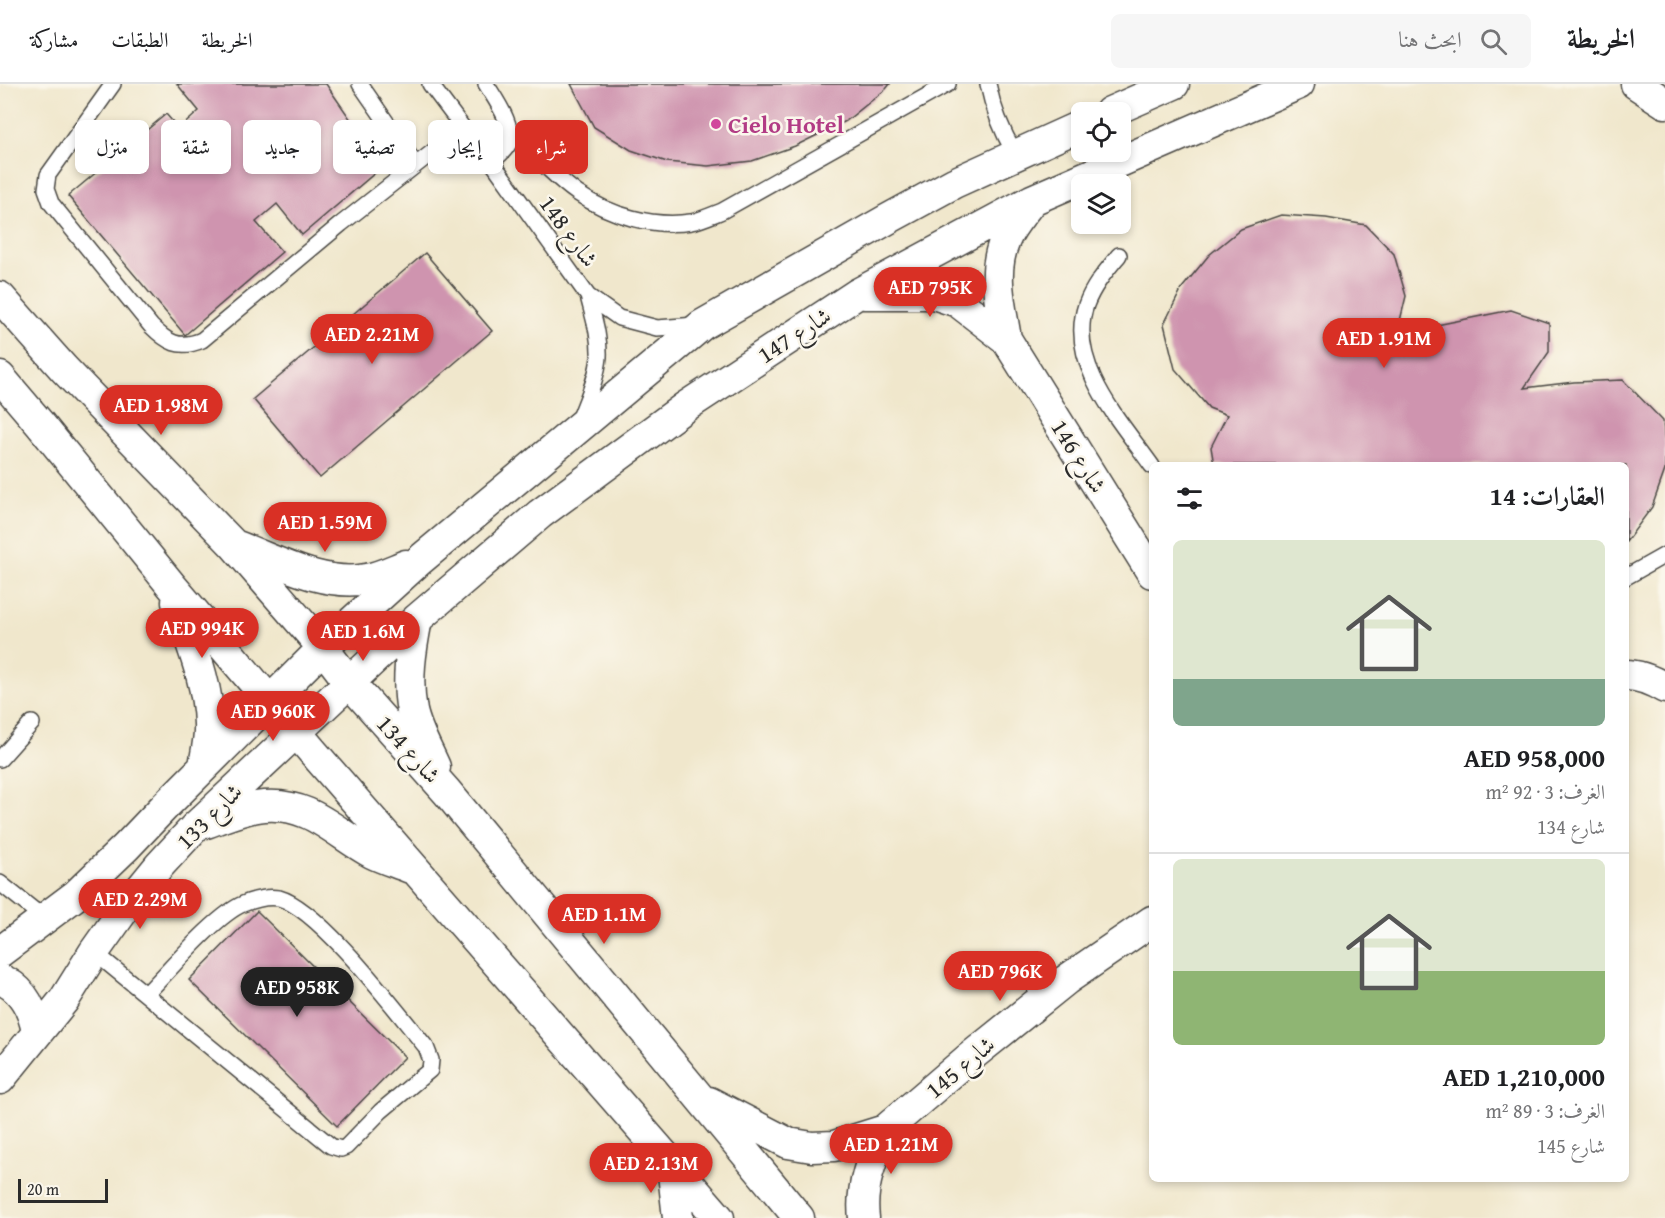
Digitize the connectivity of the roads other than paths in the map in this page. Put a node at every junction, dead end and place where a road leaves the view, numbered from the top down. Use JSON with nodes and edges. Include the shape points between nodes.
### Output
{"nodes":[{"id":1,"x":113,"y":84,"type":"edge"},
{"id":2,"x":360,"y":84,"type":"edge"},
{"id":3,"x":430,"y":84,"type":"edge"},
{"id":4,"x":486,"y":84,"type":"edge"},
{"id":5,"x":948,"y":84,"type":"edge"},
{"id":6,"x":988,"y":84,"type":"edge"},
{"id":7,"x":1174,"y":84,"type":"edge"},
{"id":8,"x":1299,"y":84,"type":"edge"},
{"id":9,"x":1636,"y":84,"type":"edge"},
{"id":10,"x":1131,"y":103,"type":"edge"},
{"id":11,"x":1665,"y":103,"type":"edge"},
{"id":12,"x":385,"y":120,"type":"edge"},
{"id":13,"x":457,"y":120,"type":"edge"},
{"id":14,"x":510,"y":130,"type":"junction"},
{"id":15,"x":1071,"y":130,"type":"edge"},
{"id":16,"x":503,"y":150,"type":"edge"},
{"id":17,"x":1015,"y":154,"type":"junction"},
{"id":18,"x":428,"y":156,"type":"edge"},
{"id":19,"x":416,"y":165,"type":"edge"},
{"id":20,"x":405,"y":174,"type":"edge"},
{"id":21,"x":501,"y":174,"type":"edge"},
{"id":22,"x":1032,"y":200,"type":"junction"},
{"id":23,"x":1119,"y":255,"type":"dead end"},
{"id":24,"x":857,"y":294,"type":"junction"},
{"id":25,"x":588,"y":296,"type":"junction"},
{"id":26,"x":0,"y":297,"type":"edge"},
{"id":27,"x":702,"y":325,"type":"junction"},
{"id":28,"x":1006,"y":339,"type":"junction"},
{"id":29,"x":0,"y":377,"type":"edge"},
{"id":30,"x":576,"y":431,"type":"junction"},
{"id":31,"x":1149,"y":462,"type":"edge"},
{"id":32,"x":232,"y":544,"type":"junction"},
{"id":33,"x":1665,"y":555,"type":"edge"},
{"id":34,"x":1148,"y":559,"type":"edge"},
{"id":35,"x":420,"y":560,"type":"junction"},
{"id":36,"x":1629,"y":575,"type":"edge"},
{"id":37,"x":171,"y":585,"type":"junction"},
{"id":38,"x":417,"y":619,"type":"junction"},
{"id":39,"x":323,"y":648,"type":"junction"},
{"id":40,"x":349,"y":682,"type":"junction"},
{"id":41,"x":269,"y":701,"type":"junction"},
{"id":42,"x":32,"y":723,"type":"dead end"},
{"id":43,"x":296,"y":732,"type":"junction"},
{"id":44,"x":0,"y":759,"type":"edge"},
{"id":45,"x":204,"y":766,"type":"junction"},
{"id":46,"x":447,"y":792,"type":"junction"},
{"id":47,"x":195,"y":827,"type":"junction"},
{"id":48,"x":416,"y":871,"type":"junction"},
{"id":49,"x":0,"y":883,"type":"edge"},
{"id":50,"x":45,"y":919,"type":"junction"},
{"id":51,"x":1149,"y":923,"type":"edge"},
{"id":52,"x":94,"y":951,"type":"junction"},
{"id":53,"x":0,"y":952,"type":"edge"},
{"id":54,"x":0,"y":979,"type":"edge"},
{"id":55,"x":146,"y":994,"type":"junction"},
{"id":56,"x":37,"y":1032,"type":"junction"},
{"id":57,"x":0,"y":1079,"type":"edge"},
{"id":58,"x":697,"y":1096,"type":"junction"},
{"id":59,"x":885,"y":1130,"type":"junction"},
{"id":60,"x":672,"y":1164,"type":"junction"},
{"id":61,"x":678,"y":1218,"type":"edge"},
{"id":62,"x":719,"y":1218,"type":"edge"},
{"id":63,"x":799,"y":1218,"type":"edge"},
{"id":64,"x":864,"y":1218,"type":"edge"}],
"edges":[{"from":1,"to":20,"type":"lane","via":[[48,175],[46,189],[51,203],[165,340],[192,345],[202,340]]},
{"from":2,"to":12,"type":"lane"},
{"from":3,"to":13,"type":"lane","name":"شارع 148"},
{"from":4,"to":14,"type":"lane"},
{"from":5,"to":14,"type":"lane","via":[[722,211],[694,221],[648,222],[625,216],[577,193]]},
{"from":6,"to":17,"type":"lane","via":[[1001,129]]},
{"from":7,"to":10,"type":"street"},
{"from":8,"to":22,"type":"street","name":"شارع 147"},
{"from":9,"to":11,"type":"street"},
{"from":14,"to":16,"type":"lane"},
{"from":15,"to":17,"type":"street"},
{"from":17,"to":27,"type":"street","via":[[888,219]]},
{"from":18,"to":19,"type":"lane"},
{"from":21,"to":25,"type":"lane","name":"شارع 148"},
{"from":22,"to":24,"type":"street","name":"شارع 147"},
{"from":22,"to":28,"type":"street","name":"شارع 146","via":[[1005,238],[999,258],[996,279]]},
{"from":23,"to":31,"type":"lane","via":[[1097,282],[1086,306],[1082,331],[1086,360],[1097,387]]},
{"from":24,"to":28,"type":"street","name":"شارع 146","via":[[934,294],[958,302]]},
{"from":24,"to":38,"type":"street","name":"شارع 147","via":[[625,451],[540,514]]},
{"from":25,"to":27,"type":"lane","name":"شارع 148","via":[[619,318],[657,328]]},
{"from":25,"to":30,"type":"lane","name":"شارع 148","via":[[599,357]]},
{"from":26,"to":32,"type":"street","name":"شارع 134"},
{"from":27,"to":30,"type":"street"},
{"from":28,"to":34,"type":"street","name":"شارع 146"},
{"from":29,"to":37,"type":"street"},
{"from":30,"to":35,"type":"street"},
{"from":32,"to":35,"type":"street","via":[[308,573],[349,581],[368,579]]},
{"from":32,"to":39,"type":"street","name":"شارع 134"},
{"from":33,"to":36,"type":"lane"},
{"from":35,"to":39,"type":"street"},
{"from":37,"to":41,"type":"street"},
{"from":37,"to":45,"type":"street","via":[[208,704],[210,727]]},
{"from":38,"to":40,"type":"street","name":"شارع 147"},
{"from":38,"to":46,"type":"street","via":[[409,665],[412,713]]},
{"from":39,"to":40,"type":"street","name":"شارع 134"},
{"from":39,"to":41,"type":"street","name":"شارع 133"},
{"from":40,"to":43,"type":"street","name":"شارع 133"},
{"from":40,"to":46,"type":"street","name":"شارع 134"},
{"from":41,"to":43,"type":"street"},
{"from":41,"to":45,"type":"street","name":"شارع 133"},
{"from":42,"to":44,"type":"lane"},
{"from":43,"to":47,"type":"street","name":"شارع 133"},
{"from":43,"to":48,"type":"street"},
{"from":45,"to":50,"type":"street","name":"شارع 133","via":[[126,847]]},
{"from":46,"to":58,"type":"street","name":"شارع 134"},
{"from":47,"to":48,"type":"street","via":[[244,809],[280,806],[307,812],[372,853]]},
{"from":47,"to":52,"type":"street","name":"شارع 133","via":[[134,896]]},
{"from":48,"to":60,"type":"street"},
{"from":49,"to":50,"type":"lane"},
{"from":50,"to":53,"type":"street","name":"شارع 133"},
{"from":51,"to":59,"type":"street","name":"شارع 145","via":[[1066,980]]},
{"from":52,"to":55,"type":"lane"},
{"from":52,"to":56,"type":"street","name":"شارع 133","via":[[64,1000]]},
{"from":54,"to":56,"type":"street","via":[[17,990],[27,1003]]},
{"from":55,"to":55,"type":"lane","via":[[219,920],[241,904],[277,898],[305,913],[348,954],[426,1047],[430,1070],[381,1111],[350,1144],[336,1149]]},
{"from":56,"to":57,"type":"street","name":"شارع 133"},
{"from":58,"to":59,"type":"street","name":"شارع 145","via":[[801,1146],[834,1146]]},
{"from":58,"to":63,"type":"street","name":"شارع 134"},
{"from":59,"to":64,"type":"street","name":"شارع 145","via":[[869,1163]]},
{"from":60,"to":61,"type":"street"},
{"from":60,"to":62,"type":"street"}]}
